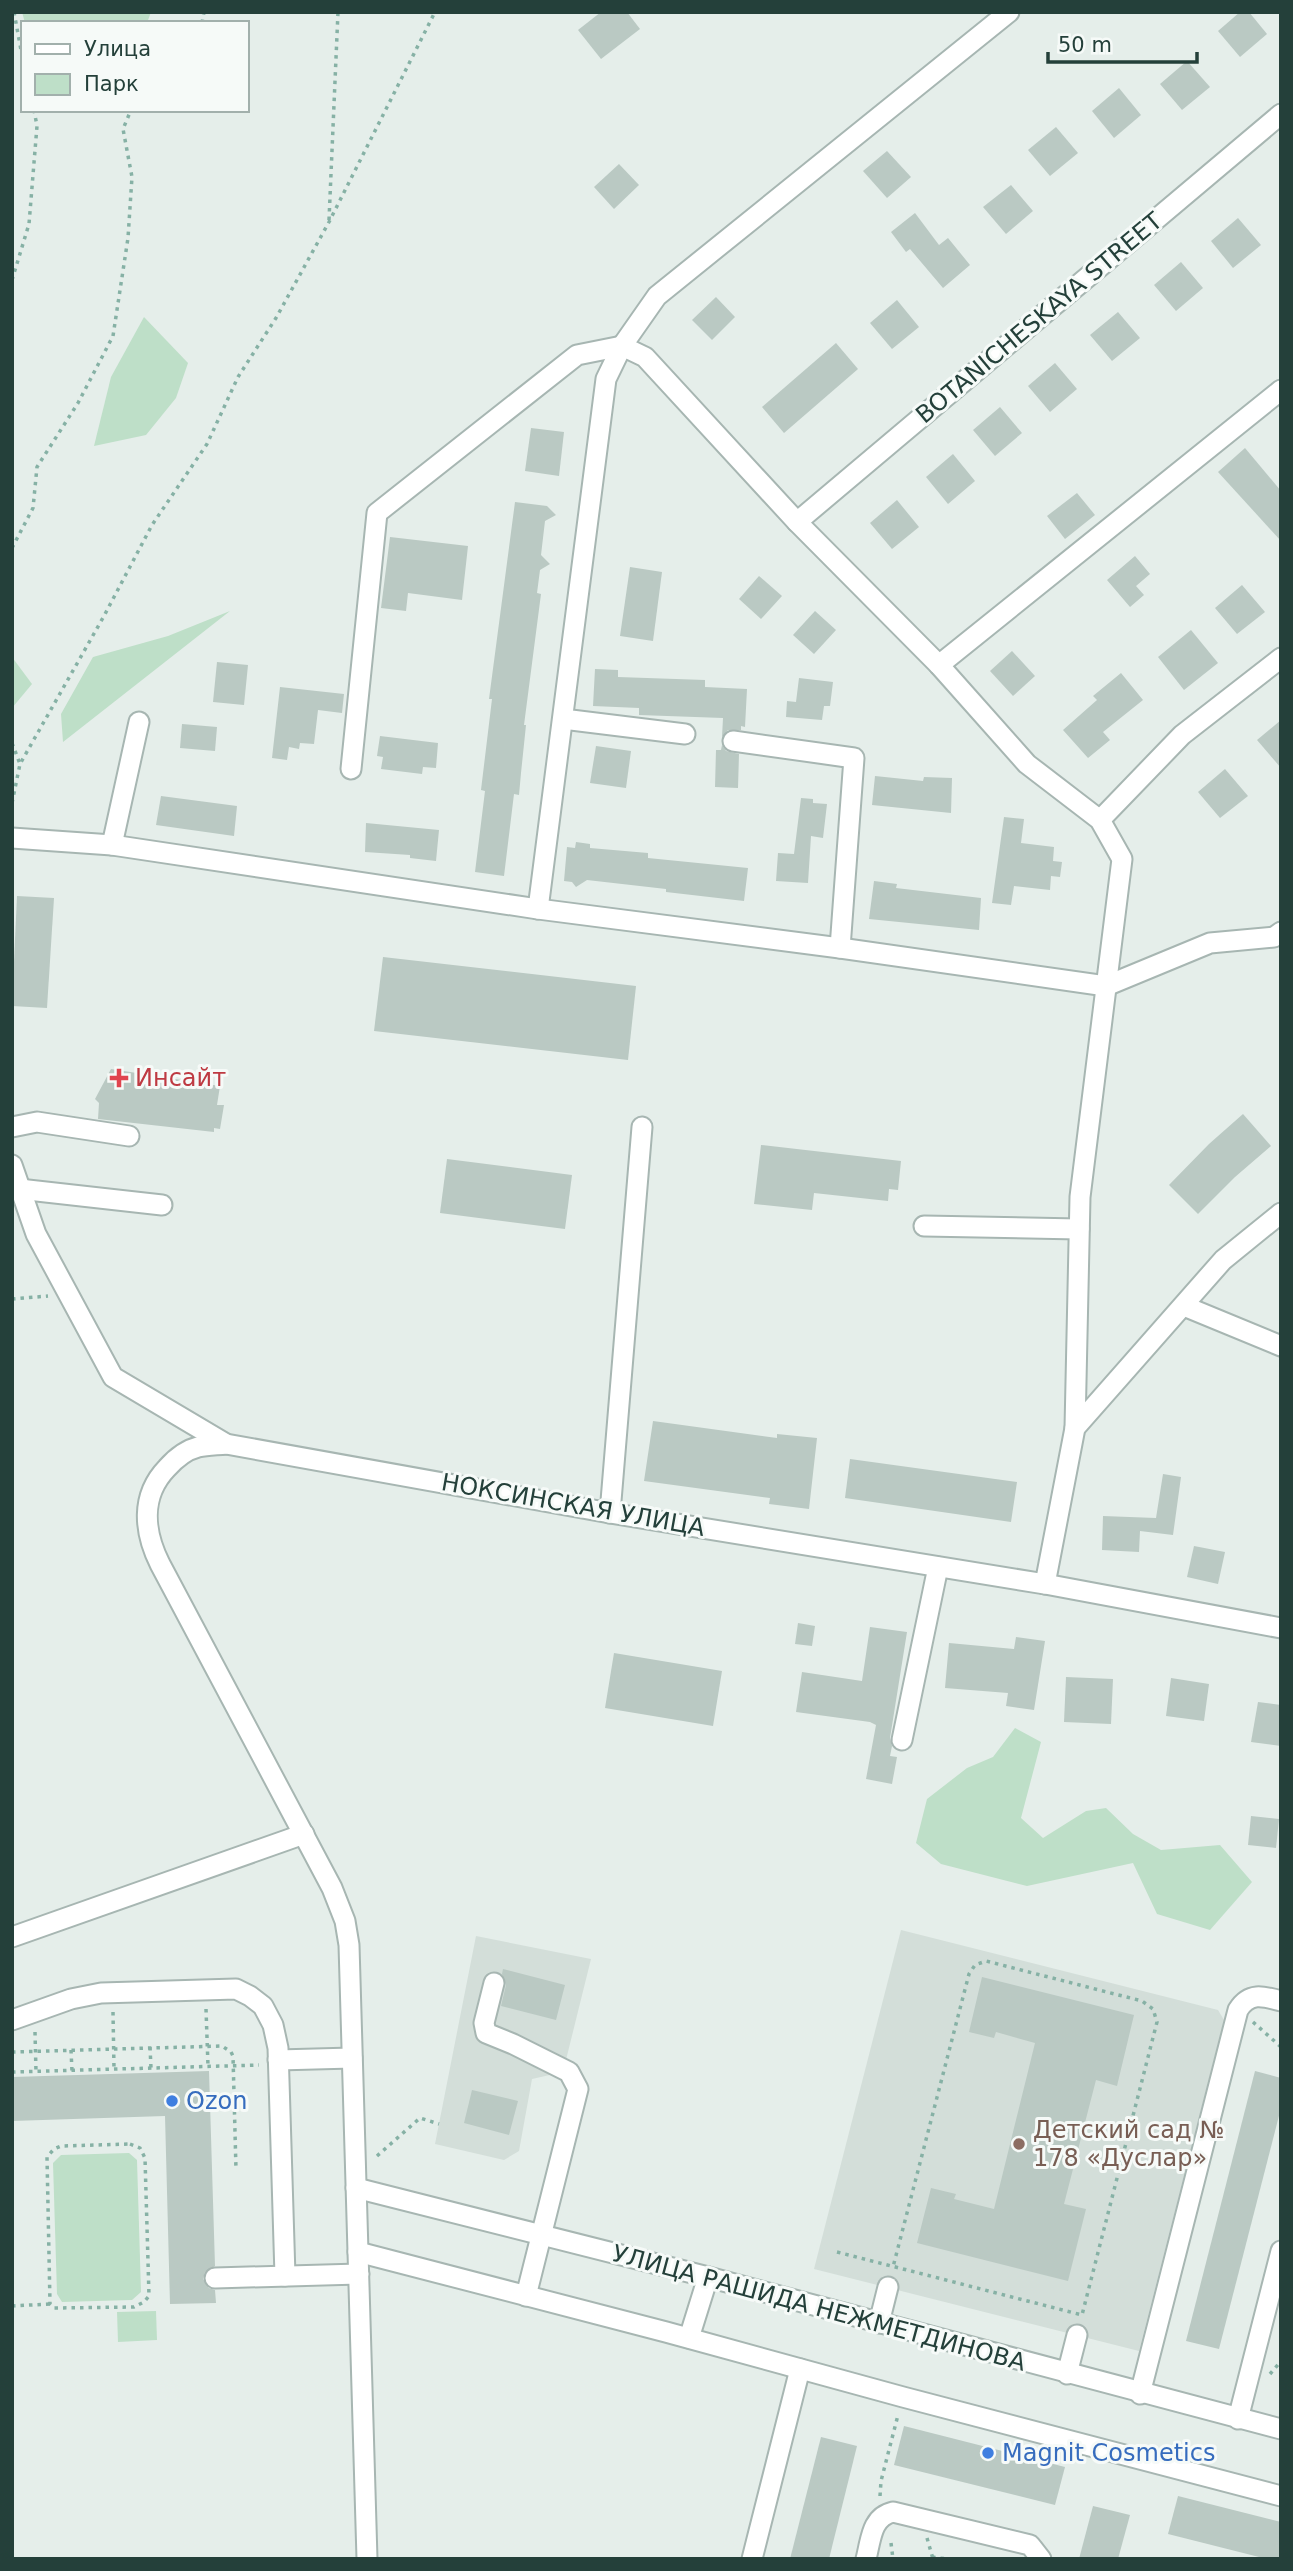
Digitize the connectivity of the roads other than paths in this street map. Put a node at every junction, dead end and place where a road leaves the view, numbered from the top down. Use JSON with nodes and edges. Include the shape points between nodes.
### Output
{"nodes":[{"id":1,"x":1009,"y":12,"type":"edge"},
{"id":2,"x":1281,"y":114,"type":"edge"},
{"id":3,"x":621,"y":346,"type":"junction"},
{"id":4,"x":1281,"y":390,"type":"edge"},
{"id":5,"x":797,"y":522,"type":"junction"},
{"id":6,"x":1281,"y":658,"type":"edge"},
{"id":7,"x":939,"y":665,"type":"junction"},
{"id":8,"x":563,"y":719,"type":"junction"},
{"id":9,"x":139,"y":722,"type":"dead end"},
{"id":10,"x":685,"y":734,"type":"dead end"},
{"id":11,"x":733,"y":741,"type":"dead end"},
{"id":12,"x":352,"y":769,"type":"dead end"},
{"id":13,"x":1100,"y":820,"type":"junction"},
{"id":14,"x":12,"y":838,"type":"edge"},
{"id":15,"x":112,"y":845,"type":"junction"},
{"id":16,"x":538,"y":909,"type":"junction"},
{"id":17,"x":1281,"y":932,"type":"edge"},
{"id":18,"x":840,"y":948,"type":"junction"},
{"id":19,"x":1106,"y":986,"type":"junction"},
{"id":20,"x":12,"y":1127,"type":"edge"},
{"id":21,"x":642,"y":1127,"type":"dead end"},
{"id":22,"x":129,"y":1136,"type":"dead end"},
{"id":23,"x":12,"y":1165,"type":"edge"},
{"id":24,"x":19,"y":1189,"type":"junction"},
{"id":25,"x":162,"y":1205,"type":"dead end"},
{"id":26,"x":1281,"y":1213,"type":"edge"},
{"id":27,"x":924,"y":1226,"type":"dead end"},
{"id":28,"x":1079,"y":1229,"type":"junction"},
{"id":29,"x":1184,"y":1306,"type":"junction"},
{"id":30,"x":1281,"y":1346,"type":"edge"},
{"id":31,"x":1076,"y":1428,"type":"junction"},
{"id":32,"x":226,"y":1444,"type":"junction"},
{"id":33,"x":610,"y":1513,"type":"junction"},
{"id":34,"x":938,"y":1567,"type":"junction"},
{"id":35,"x":1045,"y":1584,"type":"junction"},
{"id":36,"x":1281,"y":1628,"type":"edge"},
{"id":37,"x":902,"y":1740,"type":"dead end"},
{"id":38,"x":304,"y":1834,"type":"junction"},
{"id":39,"x":12,"y":1937,"type":"edge"},
{"id":40,"x":494,"y":1983,"type":"dead end"},
{"id":41,"x":1281,"y":2001,"type":"edge"},
{"id":42,"x":12,"y":2020,"type":"edge"},
{"id":43,"x":352,"y":2058,"type":"junction"},
{"id":44,"x":279,"y":2062,"type":"junction"},
{"id":45,"x":356,"y":2188,"type":"junction"},
{"id":46,"x":541,"y":2235,"type":"junction"},
{"id":47,"x":1281,"y":2251,"type":"edge"},
{"id":48,"x":358,"y":2252,"type":"junction"},
{"id":49,"x":359,"y":2274,"type":"junction"},
{"id":50,"x":285,"y":2276,"type":"junction"},
{"id":51,"x":708,"y":2277,"type":"junction"},
{"id":52,"x":215,"y":2278,"type":"dead end"},
{"id":53,"x":888,"y":2287,"type":"dead end"},
{"id":54,"x":1276,"y":2293,"type":"edge"},
{"id":55,"x":526,"y":2296,"type":"junction"},
{"id":56,"x":879,"y":2323,"type":"junction"},
{"id":57,"x":1077,"y":2335,"type":"dead end"},
{"id":58,"x":689,"y":2339,"type":"junction"},
{"id":59,"x":800,"y":2369,"type":"junction"},
{"id":60,"x":1067,"y":2374,"type":"junction"},
{"id":61,"x":1140,"y":2394,"type":"junction"},
{"id":62,"x":1238,"y":2419,"type":"junction"},
{"id":63,"x":1281,"y":2429,"type":"edge"},
{"id":64,"x":1281,"y":2496,"type":"edge"},
{"id":65,"x":367,"y":2559,"type":"edge"},
{"id":66,"x":752,"y":2559,"type":"edge"},
{"id":67,"x":866,"y":2559,"type":"edge"},
{"id":68,"x":1041,"y":2559,"type":"edge"}],
"edges":[{"from":1,"to":3,"type":"street","via":[[657,296]]},
{"from":2,"to":5,"type":"street","name":"BOTANICHESKAYA STREET"},
{"from":3,"to":5,"type":"street","via":[[645,357],[668,379]]},
{"from":3,"to":8,"type":"street","via":[[606,379]]},
{"from":3,"to":12,"type":"street","via":[[577,355],[377,513]]},
{"from":4,"to":7,"type":"street"},
{"from":5,"to":7,"type":"street"},
{"from":6,"to":13,"type":"street","via":[[1182,735]]},
{"from":7,"to":13,"type":"street","via":[[1027,764]]},
{"from":8,"to":10,"type":"street"},
{"from":8,"to":16,"type":"street"},
{"from":9,"to":15,"type":"street"},
{"from":11,"to":18,"type":"street","via":[[854,758]]},
{"from":13,"to":19,"type":"street","via":[[1122,859]]},
{"from":14,"to":15,"type":"street"},
{"from":15,"to":16,"type":"street"},
{"from":16,"to":18,"type":"street"},
{"from":17,"to":19,"type":"street","via":[[1274,937],[1210,943]]},
{"from":18,"to":19,"type":"street"},
{"from":19,"to":28,"type":"street"},
{"from":20,"to":22,"type":"street","via":[[37,1122]]},
{"from":21,"to":33,"type":"street"},
{"from":23,"to":24,"type":"street","name":"НОКСИНСКАЯ УЛИЦА"},
{"from":24,"to":25,"type":"street"},
{"from":24,"to":32,"type":"street","name":"НОКСИНСКАЯ УЛИЦА","via":[[36,1234],[113,1377]]},
{"from":26,"to":29,"type":"street","via":[[1223,1260]]},
{"from":27,"to":28,"type":"street"},
{"from":28,"to":31,"type":"street"},
{"from":29,"to":30,"type":"street"},
{"from":29,"to":31,"type":"street"},
{"from":31,"to":35,"type":"street"},
{"from":32,"to":33,"type":"street","name":"НОКСИНСКАЯ УЛИЦА"},
{"from":32,"to":38,"type":"street","via":[[197,1447],[175,1459],[158,1477],[146,1513],[148,1533],[160,1564]]},
{"from":33,"to":34,"type":"street","name":"НОКСИНСКАЯ УЛИЦА"},
{"from":34,"to":35,"type":"street","name":"НОКСИНСКАЯ УЛИЦА"},
{"from":34,"to":37,"type":"street"},
{"from":35,"to":36,"type":"street","name":"НОКСИНСКАЯ УЛИЦА"},
{"from":38,"to":39,"type":"street"},
{"from":38,"to":43,"type":"street","via":[[345,1921]]},
{"from":40,"to":46,"type":"street","via":[[484,2022],[486,2033],[569,2073],[577,2086]]},
{"from":41,"to":61,"type":"street","via":[[1252,1996],[1238,2010]]},
{"from":42,"to":44,"type":"street","via":[[78,1997],[236,1989],[263,2006],[273,2025]]},
{"from":43,"to":44,"type":"street"},
{"from":43,"to":45,"type":"street"},
{"from":44,"to":50,"type":"street"},
{"from":45,"to":46,"type":"street","name":"УЛИЦА РАШИДА НЕЖМЕТДИНОВА"},
{"from":45,"to":48,"type":"street"},
{"from":46,"to":51,"type":"street","name":"УЛИЦА РАШИДА НЕЖМЕТДИНОВА"},
{"from":46,"to":55,"type":"street"},
{"from":47,"to":54,"type":"street"},
{"from":48,"to":49,"type":"street"},
{"from":48,"to":55,"type":"street"},
{"from":49,"to":50,"type":"street"},
{"from":49,"to":65,"type":"street"},
{"from":50,"to":52,"type":"street"},
{"from":51,"to":56,"type":"street","name":"УЛИЦА РАШИДА НЕЖМЕТДИНОВА"},
{"from":51,"to":58,"type":"street"},
{"from":53,"to":56,"type":"street"},
{"from":54,"to":62,"type":"street"},
{"from":55,"to":58,"type":"street"},
{"from":56,"to":60,"type":"street","name":"УЛИЦА РАШИДА НЕЖМЕТДИНОВА"},
{"from":57,"to":60,"type":"street"},
{"from":58,"to":59,"type":"street"},
{"from":59,"to":64,"type":"street"},
{"from":59,"to":66,"type":"street"},
{"from":60,"to":61,"type":"street","name":"УЛИЦА РАШИДА НЕЖМЕТДИНОВА"},
{"from":61,"to":62,"type":"street","name":"УЛИЦА РАШИДА НЕЖМЕТДИНОВА"},
{"from":62,"to":63,"type":"street","name":"УЛИЦА РАШИДА НЕЖМЕТДИНОВА"},
{"from":67,"to":68,"type":"street","via":[[875,2525],[884,2515],[899,2512],[1030,2545]]}]}
